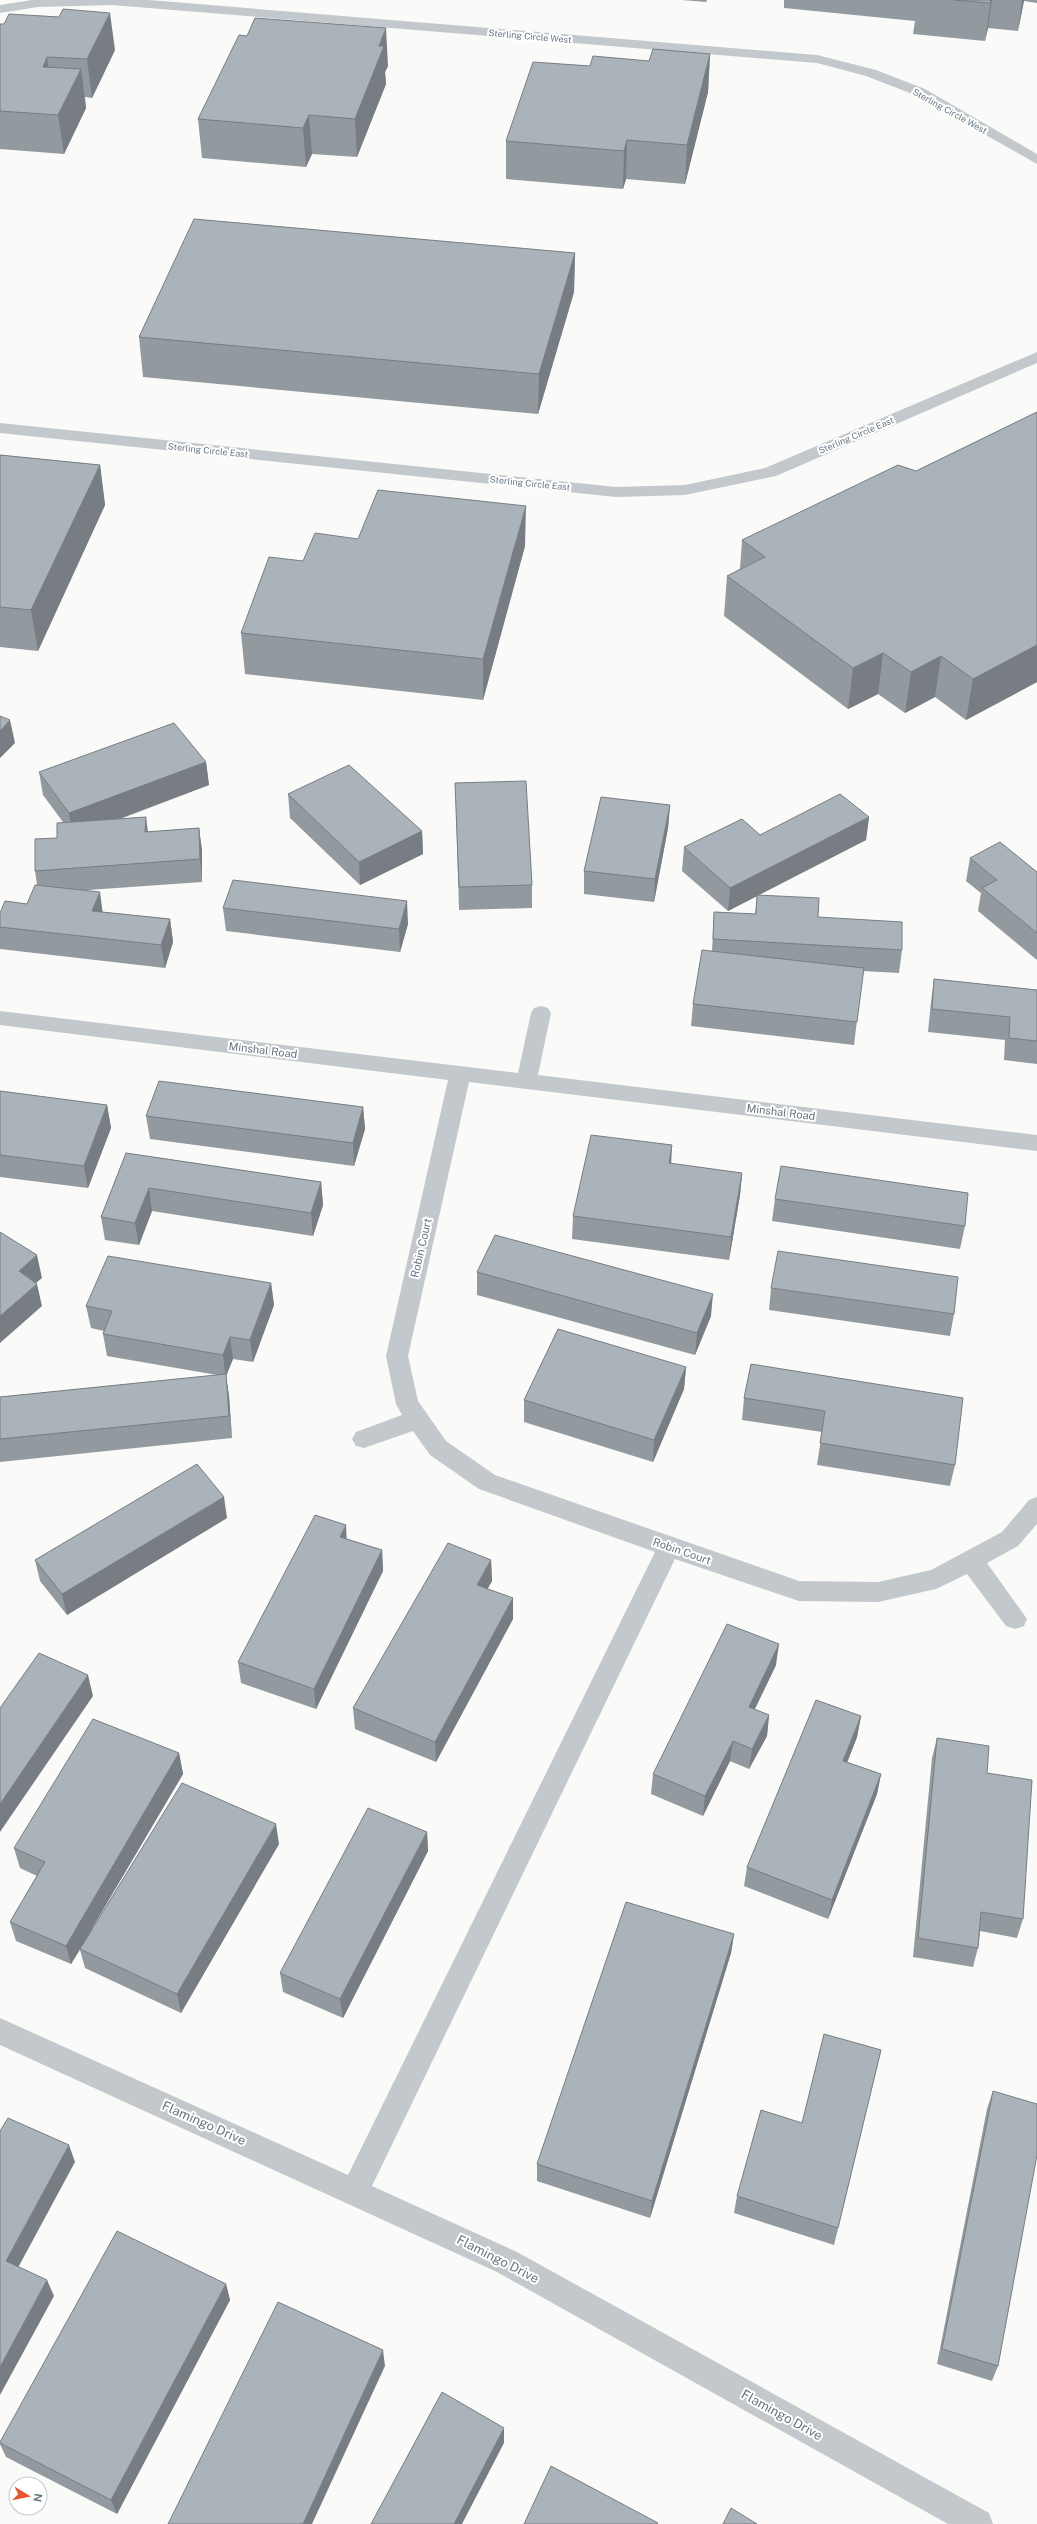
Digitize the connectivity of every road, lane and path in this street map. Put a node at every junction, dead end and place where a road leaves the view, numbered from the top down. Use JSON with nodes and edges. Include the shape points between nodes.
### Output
{"nodes":[{"id":1,"x":0,"y":9,"type":"edge"},
{"id":2,"x":1037,"y":160,"type":"edge"},
{"id":3,"x":1037,"y":357,"type":"edge"},
{"id":4,"x":0,"y":428,"type":"edge"},
{"id":5,"x":541,"y":1013,"type":"dead end"},
{"id":6,"x":0,"y":1018,"type":"edge"},
{"id":7,"x":460,"y":1074,"type":"junction"},
{"id":8,"x":526,"y":1082,"type":"junction"},
{"id":9,"x":1037,"y":1143,"type":"edge"},
{"id":10,"x":418,"y":1419,"type":"junction"},
{"id":11,"x":364,"y":1439,"type":"dead end"},
{"id":12,"x":1037,"y":1507,"type":"edge"},
{"id":13,"x":669,"y":1547,"type":"junction"},
{"id":14,"x":971,"y":1560,"type":"junction"},
{"id":15,"x":1015,"y":1620,"type":"dead end"},
{"id":16,"x":0,"y":2031,"type":"edge"},
{"id":17,"x":355,"y":2191,"type":"junction"},
{"id":18,"x":978,"y":2524,"type":"edge"}],
"edges":[{"from":1,"to":2,"type":"street","name":"Sterling Circle West","via":[[38,3],[112,1],[817,59],[871,73],[920,92]]},
{"from":3,"to":4,"type":"street","name":"Sterling Circle East","via":[[770,472],[685,490],[616,492]]},
{"from":5,"to":8,"type":"street"},
{"from":6,"to":7,"type":"street","name":"Minshal Road"},
{"from":7,"to":8,"type":"street","name":"Minshal Road"},
{"from":7,"to":10,"type":"street","name":"Robin Court","via":[[397,1356],[407,1404]]},
{"from":8,"to":9,"type":"street","name":"Minshal Road"},
{"from":10,"to":11,"type":"street"},
{"from":10,"to":13,"type":"street","name":"Robin Court","via":[[438,1448],[487,1482]]},
{"from":12,"to":14,"type":"street","name":"Robin Court","via":[[1010,1539]]},
{"from":13,"to":14,"type":"street","name":"Robin Court","via":[[799,1591],[878,1592],[936,1579]]},
{"from":13,"to":17,"type":"street"},
{"from":14,"to":15,"type":"street"},
{"from":16,"to":17,"type":"street","name":"Flamingo Drive"},
{"from":17,"to":18,"type":"street","name":"Flamingo Drive","via":[[507,2262]]}]}
